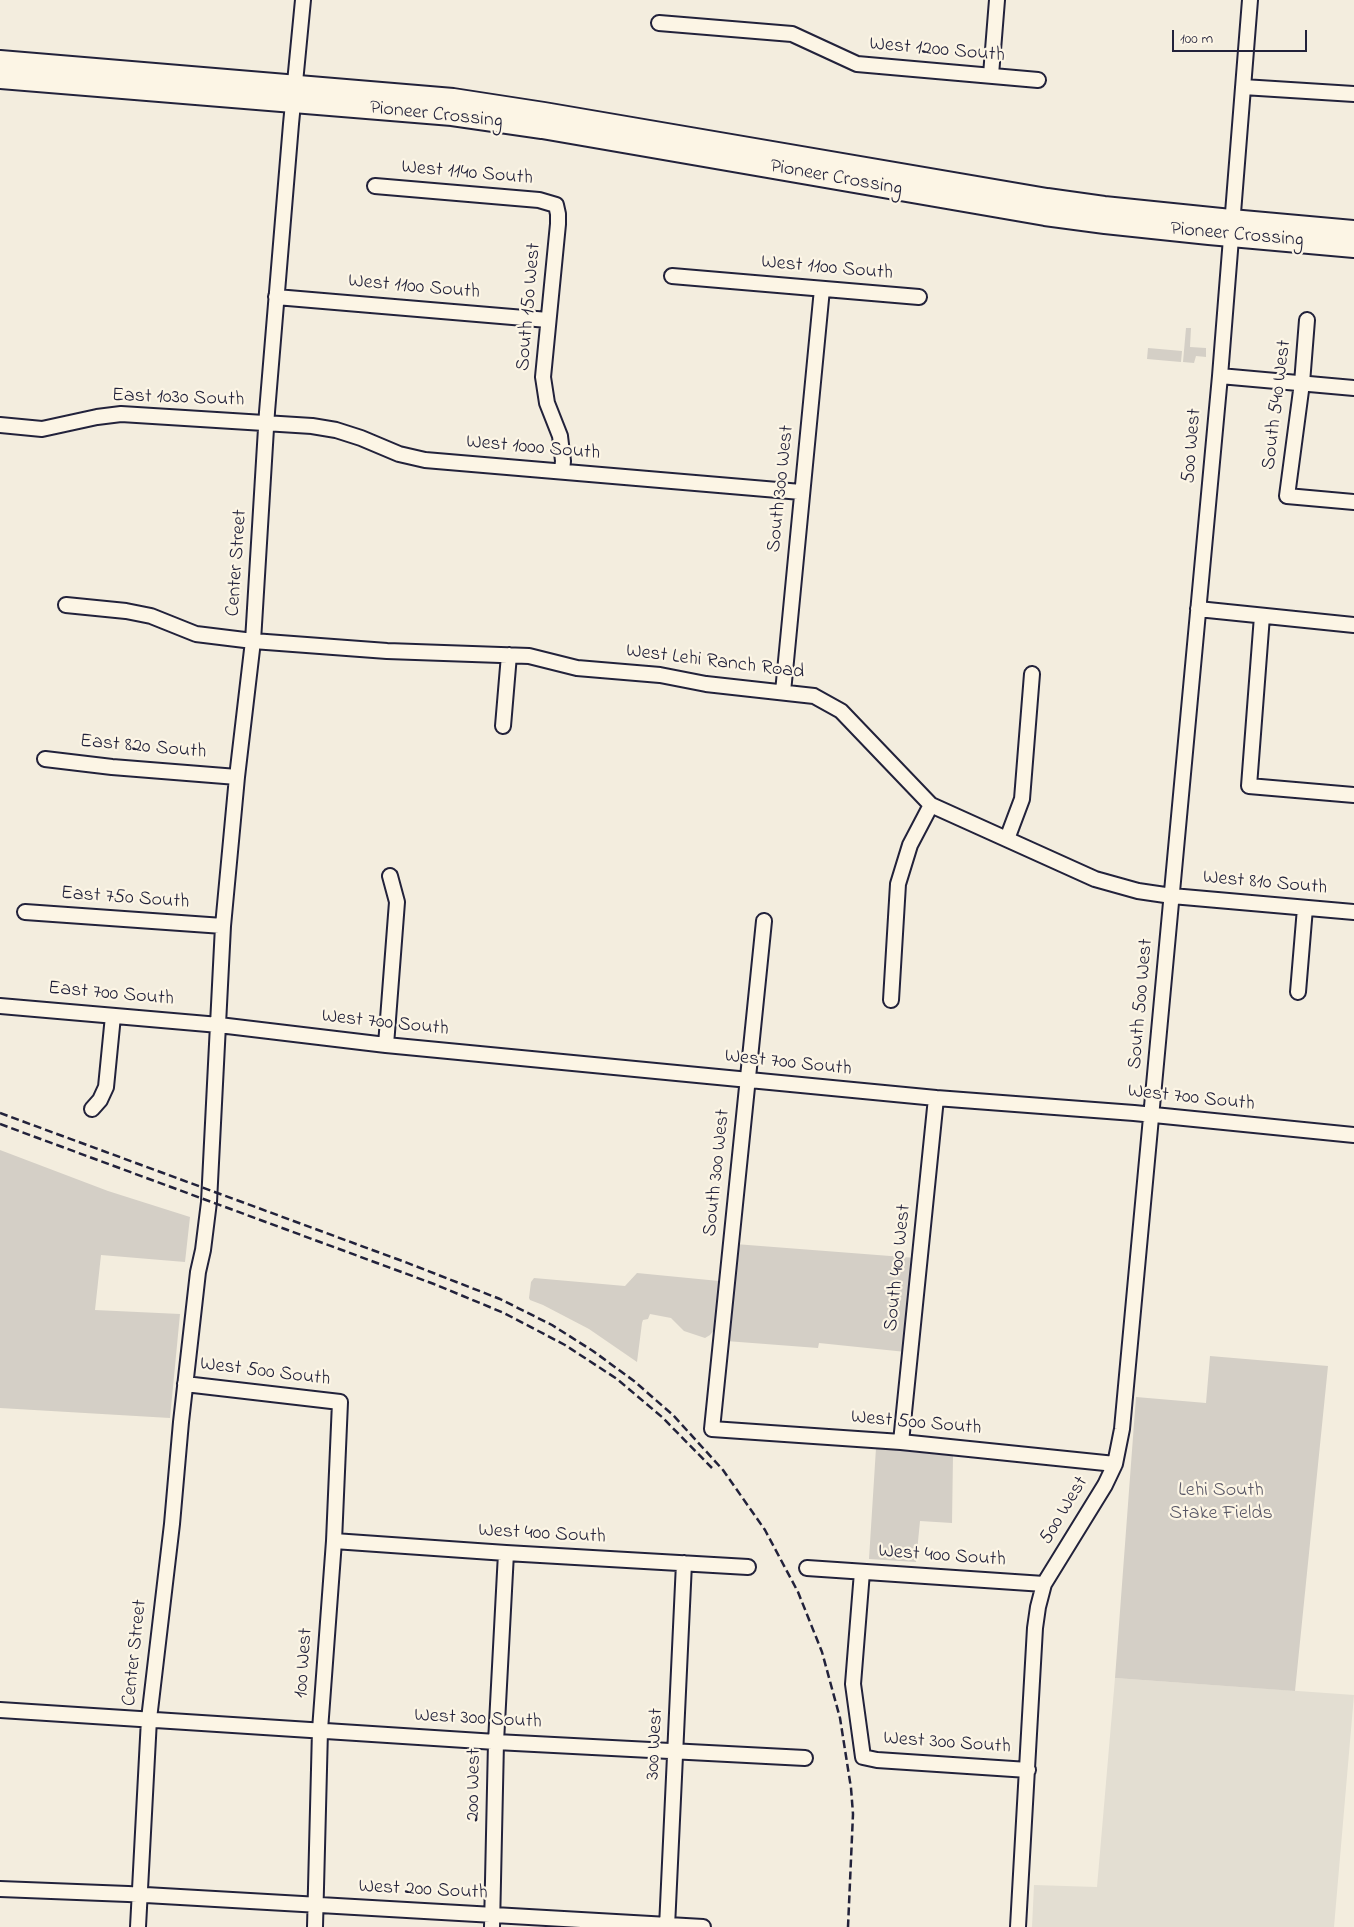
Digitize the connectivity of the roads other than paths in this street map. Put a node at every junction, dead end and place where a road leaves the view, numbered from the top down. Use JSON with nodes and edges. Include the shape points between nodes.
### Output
{"nodes":[{"id":1,"x":303,"y":0,"type":"edge"},
{"id":2,"x":997,"y":0,"type":"edge"},
{"id":3,"x":1250,"y":0,"type":"edge"},
{"id":4,"x":659,"y":22,"type":"dead end"},
{"id":5,"x":0,"y":61,"type":"edge"},
{"id":6,"x":991,"y":75,"type":"junction"},
{"id":7,"x":0,"y":78,"type":"edge"},
{"id":8,"x":1038,"y":80,"type":"dead end"},
{"id":9,"x":1243,"y":87,"type":"junction"},
{"id":10,"x":293,"y":94,"type":"junction"},
{"id":11,"x":1354,"y":94,"type":"edge"},
{"id":12,"x":374,"y":186,"type":"dead end"},
{"id":13,"x":556,"y":205,"type":"joint"},
{"id":14,"x":1231,"y":228,"type":"junction"},
{"id":15,"x":1354,"y":231,"type":"edge"},
{"id":16,"x":1354,"y":247,"type":"edge"},
{"id":17,"x":672,"y":276,"type":"dead end"},
{"id":18,"x":822,"y":289,"type":"junction"},
{"id":19,"x":276,"y":297,"type":"junction"},
{"id":20,"x":919,"y":297,"type":"dead end"},
{"id":21,"x":548,"y":320,"type":"junction"},
{"id":22,"x":1307,"y":320,"type":"dead end"},
{"id":23,"x":1220,"y":376,"type":"junction"},
{"id":24,"x":1302,"y":383,"type":"junction"},
{"id":25,"x":1354,"y":388,"type":"edge"},
{"id":26,"x":266,"y":423,"type":"junction"},
{"id":27,"x":0,"y":425,"type":"edge"},
{"id":28,"x":562,"y":471,"type":"junction"},
{"id":29,"x":801,"y":492,"type":"junction"},
{"id":30,"x":1354,"y":502,"type":"edge"},
{"id":31,"x":66,"y":605,"type":"dead end"},
{"id":32,"x":1198,"y":609,"type":"junction"},
{"id":33,"x":1262,"y":616,"type":"junction"},
{"id":34,"x":1354,"y":625,"type":"edge"},
{"id":35,"x":253,"y":641,"type":"junction"},
{"id":36,"x":508,"y":656,"type":"junction"},
{"id":37,"x":1032,"y":674,"type":"dead end"},
{"id":38,"x":782,"y":692,"type":"junction"},
{"id":39,"x":503,"y":726,"type":"dead end"},
{"id":40,"x":45,"y":759,"type":"dead end"},
{"id":41,"x":237,"y":777,"type":"junction"},
{"id":42,"x":1354,"y":795,"type":"edge"},
{"id":43,"x":930,"y":805,"type":"junction"},
{"id":44,"x":1007,"y":839,"type":"junction"},
{"id":45,"x":390,"y":876,"type":"dead end"},
{"id":46,"x":1172,"y":896,"type":"junction"},
{"id":47,"x":1305,"y":908,"type":"junction"},
{"id":48,"x":25,"y":912,"type":"dead end"},
{"id":49,"x":1354,"y":912,"type":"edge"},
{"id":50,"x":764,"y":921,"type":"dead end"},
{"id":51,"x":223,"y":926,"type":"junction"},
{"id":52,"x":1298,"y":992,"type":"dead end"},
{"id":53,"x":891,"y":1000,"type":"dead end"},
{"id":54,"x":0,"y":1006,"type":"edge"},
{"id":55,"x":113,"y":1016,"type":"junction"},
{"id":56,"x":219,"y":1025,"type":"junction"},
{"id":57,"x":386,"y":1045,"type":"junction"},
{"id":58,"x":748,"y":1080,"type":"junction"},
{"id":59,"x":936,"y":1098,"type":"junction"},
{"id":60,"x":92,"y":1109,"type":"dead end"},
{"id":61,"x":1152,"y":1116,"type":"junction"},
{"id":62,"x":1354,"y":1136,"type":"edge"},
{"id":63,"x":185,"y":1384,"type":"junction"},
{"id":64,"x":340,"y":1402,"type":"joint"},
{"id":65,"x":712,"y":1429,"type":"joint"},
{"id":66,"x":902,"y":1442,"type":"junction"},
{"id":67,"x":1115,"y":1464,"type":"junction"},
{"id":68,"x":334,"y":1541,"type":"junction"},
{"id":69,"x":506,"y":1553,"type":"junction"},
{"id":70,"x":684,"y":1563,"type":"junction"},
{"id":71,"x":748,"y":1567,"type":"dead end"},
{"id":72,"x":807,"y":1568,"type":"dead end"},
{"id":73,"x":862,"y":1572,"type":"junction"},
{"id":74,"x":1044,"y":1584,"type":"junction"},
{"id":75,"x":0,"y":1710,"type":"edge"},
{"id":76,"x":149,"y":1719,"type":"junction"},
{"id":77,"x":320,"y":1730,"type":"junction"},
{"id":78,"x":496,"y":1742,"type":"junction"},
{"id":79,"x":676,"y":1751,"type":"junction"},
{"id":80,"x":805,"y":1758,"type":"dead end"},
{"id":81,"x":1028,"y":1770,"type":"junction"},
{"id":82,"x":0,"y":1889,"type":"edge"},
{"id":83,"x":140,"y":1895,"type":"junction"},
{"id":84,"x":316,"y":1906,"type":"junction"},
{"id":85,"x":492,"y":1921,"type":"edge"},
{"id":86,"x":667,"y":1926,"type":"edge"},
{"id":87,"x":138,"y":1927,"type":"edge"},
{"id":88,"x":315,"y":1927,"type":"edge"},
{"id":89,"x":703,"y":1927,"type":"edge"},
{"id":90,"x":1018,"y":1927,"type":"edge"}],
"edges":[{"from":1,"to":10,"type":"street","name":"Center Street"},
{"from":2,"to":6,"type":"street"},
{"from":3,"to":9,"type":"street","name":"500 West"},
{"from":4,"to":6,"type":"street","name":"West 1200 South","via":[[792,34],[857,64]]},
{"from":5,"to":10,"type":"highway"},
{"from":6,"to":8,"type":"street","name":"West 1200 South"},
{"from":7,"to":10,"type":"highway"},
{"from":9,"to":11,"type":"street"},
{"from":9,"to":14,"type":"street","name":"500 West"},
{"from":10,"to":14,"type":"highway","name":"Pioneer Crossing","via":[[453,99],[498,105]]},
{"from":10,"to":19,"type":"street","name":"Center Street"},
{"from":12,"to":13,"type":"street","name":"West 1140 South","via":[[539,200]]},
{"from":13,"to":21,"type":"street","name":"South 150 West","via":[[558,224]]},
{"from":14,"to":15,"type":"highway","name":"Pioneer Crossing"},
{"from":14,"to":16,"type":"highway","name":"Pioneer Crossing"},
{"from":14,"to":23,"type":"street","name":"500 West"},
{"from":17,"to":18,"type":"street","name":"West 1100 South"},
{"from":18,"to":20,"type":"street","name":"West 1100 South"},
{"from":18,"to":29,"type":"street","name":"South 300 West"},
{"from":19,"to":21,"type":"street","name":"West 1100 South"},
{"from":19,"to":26,"type":"street","name":"Center Street"},
{"from":21,"to":28,"type":"street","name":"South 150 West","via":[[543,377],[547,403],[560,436]]},
{"from":22,"to":24,"type":"street","name":"South 540 West"},
{"from":23,"to":24,"type":"street"},
{"from":23,"to":32,"type":"street","name":"500 West"},
{"from":24,"to":25,"type":"street"},
{"from":24,"to":30,"type":"street","name":"South 540 West","via":[[1287,496]]},
{"from":26,"to":27,"type":"street","name":"East 1030 South","via":[[121,414],[42,429]]},
{"from":26,"to":28,"type":"street","name":"West 1000 South","via":[[336,430],[412,458]]},
{"from":26,"to":35,"type":"street","name":"Center Street"},
{"from":28,"to":29,"type":"street","name":"West 1000 South"},
{"from":29,"to":38,"type":"street","name":"South 300 West"},
{"from":31,"to":35,"type":"street","name":"West Lehi Ranch Road","via":[[126,611],[151,616],[196,634]]},
{"from":32,"to":33,"type":"street"},
{"from":32,"to":46,"type":"street","name":"500 West"},
{"from":33,"to":34,"type":"street"},
{"from":33,"to":42,"type":"street","via":[[1249,786]]},
{"from":35,"to":36,"type":"street","name":"West Lehi Ranch Road"},
{"from":35,"to":41,"type":"street","name":"Center Street"},
{"from":36,"to":38,"type":"street","name":"West Lehi Ranch Road","via":[[529,656],[577,668],[660,675],[706,684]]},
{"from":36,"to":39,"type":"street"},
{"from":37,"to":44,"type":"street","via":[[1022,799]]},
{"from":38,"to":43,"type":"street","name":"West Lehi Ranch Road","via":[[814,696],[841,711]]},
{"from":40,"to":41,"type":"street","name":"East 820 South"},
{"from":41,"to":51,"type":"street","name":"Center Street"},
{"from":43,"to":44,"type":"street","name":"West Lehi Ranch Road"},
{"from":43,"to":53,"type":"street","via":[[910,845],[898,884]]},
{"from":44,"to":46,"type":"street","name":"West Lehi Ranch Road","via":[[1095,879]]},
{"from":45,"to":57,"type":"street","via":[[397,902]]},
{"from":46,"to":47,"type":"street","name":"West 810 South"},
{"from":46,"to":61,"type":"street","name":"South 500 West"},
{"from":47,"to":49,"type":"street","name":"West 810 South"},
{"from":47,"to":52,"type":"street"},
{"from":48,"to":51,"type":"street","name":"East 750 South"},
{"from":50,"to":58,"type":"street","name":"South 300 West"},
{"from":51,"to":56,"type":"street","name":"Center Street"},
{"from":54,"to":55,"type":"street","name":"East 700 South"},
{"from":55,"to":56,"type":"street","name":"East 700 South"},
{"from":55,"to":60,"type":"street","via":[[106,1087]]},
{"from":56,"to":57,"type":"street","name":"West 700 South"},
{"from":56,"to":63,"type":"street","name":"Center Street","via":[[212,1137],[207,1157]]},
{"from":57,"to":58,"type":"street","name":"West 700 South"},
{"from":58,"to":59,"type":"street","name":"West 700 South"},
{"from":58,"to":65,"type":"street","name":"South 300 West"},
{"from":59,"to":61,"type":"street","name":"West 700 South"},
{"from":59,"to":66,"type":"street","name":"South 400 West"},
{"from":61,"to":62,"type":"street","name":"West 700 South"},
{"from":61,"to":67,"type":"street","name":"500 West","via":[[1122,1429]]},
{"from":63,"to":64,"type":"street","name":"West 500 South"},
{"from":63,"to":76,"type":"street","name":"Center Street"},
{"from":64,"to":68,"type":"street","name":"100 West"},
{"from":65,"to":66,"type":"street","name":"West 500 South"},
{"from":66,"to":67,"type":"street","name":"West 500 South"},
{"from":67,"to":74,"type":"street","name":"500 West"},
{"from":68,"to":69,"type":"street","name":"West 400 South"},
{"from":68,"to":77,"type":"street","name":"100 West"},
{"from":69,"to":70,"type":"street","name":"West 400 South"},
{"from":69,"to":78,"type":"street","name":"200 West"},
{"from":70,"to":71,"type":"street","name":"West 400 South"},
{"from":70,"to":79,"type":"street","name":"300 West"},
{"from":72,"to":73,"type":"street","name":"West 400 South"},
{"from":73,"to":74,"type":"street","name":"West 400 South"},
{"from":73,"to":81,"type":"street","name":"West 300 South","via":[[853,1684],[864,1757]]},
{"from":74,"to":81,"type":"street","name":"500 West","via":[[1035,1628]]},
{"from":75,"to":76,"type":"street","name":"West 300 South"},
{"from":76,"to":77,"type":"street","name":"West 300 South"},
{"from":76,"to":83,"type":"street","name":"Center Street"},
{"from":77,"to":78,"type":"street","name":"West 300 South"},
{"from":77,"to":84,"type":"street","name":"100 West"},
{"from":78,"to":79,"type":"street","name":"West 300 South"},
{"from":78,"to":85,"type":"street","name":"200 West"},
{"from":79,"to":80,"type":"street","name":"West 300 South"},
{"from":79,"to":86,"type":"street","name":"300 West"},
{"from":81,"to":90,"type":"street","name":"500 West"},
{"from":82,"to":83,"type":"street","name":"West 200 South"},
{"from":83,"to":84,"type":"street","name":"West 200 South"},
{"from":83,"to":87,"type":"street","name":"Center Street"},
{"from":84,"to":85,"type":"street","name":"West 200 South"},
{"from":84,"to":88,"type":"street","name":"100 West"},
{"from":85,"to":86,"type":"street","name":"West 200 South"},
{"from":86,"to":89,"type":"street","name":"West 200 South"}]}
